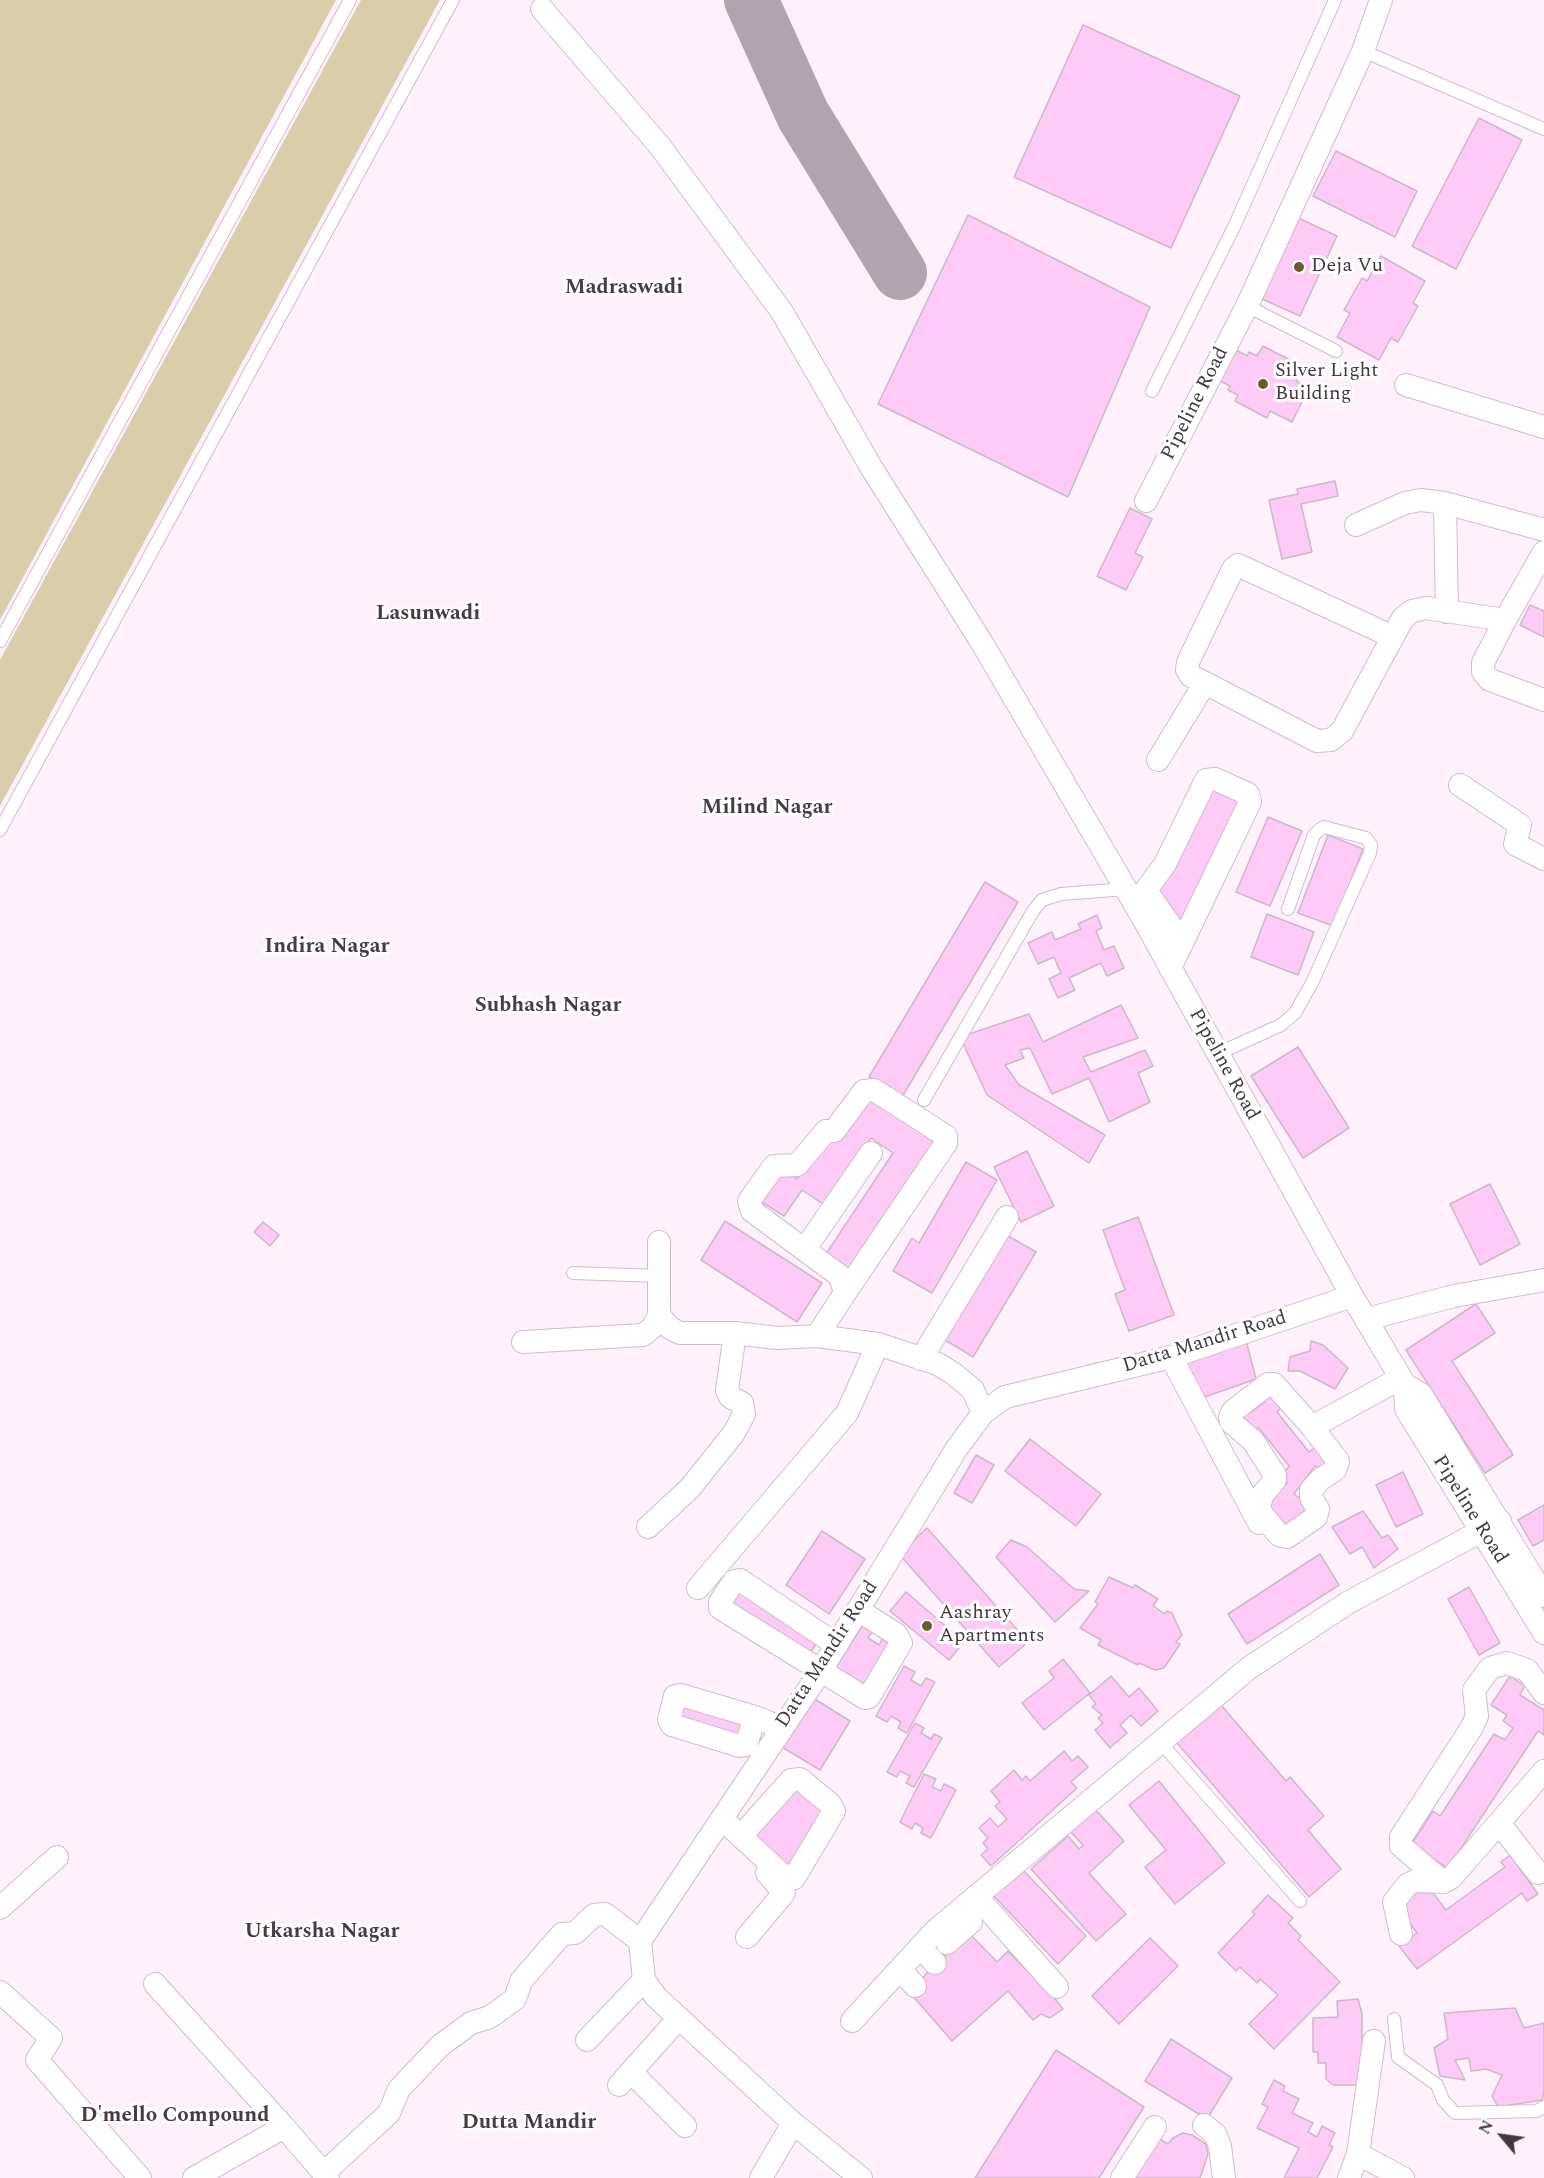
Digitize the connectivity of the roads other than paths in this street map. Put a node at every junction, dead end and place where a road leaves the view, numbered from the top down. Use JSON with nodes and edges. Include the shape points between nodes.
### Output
{"nodes":[{"id":1,"x":350,"y":0,"type":"edge"},
{"id":2,"x":453,"y":0,"type":"edge"},
{"id":3,"x":1335,"y":0,"type":"edge"},
{"id":4,"x":1381,"y":0,"type":"edge"},
{"id":5,"x":542,"y":9,"type":"dead end"},
{"id":6,"x":1363,"y":51,"type":"junction"},
{"id":7,"x":1544,"y":129,"type":"edge"},
{"id":8,"x":1247,"y":306,"type":"junction"},
{"id":9,"x":1336,"y":351,"type":"dead end"},
{"id":10,"x":1406,"y":385,"type":"dead end"},
{"id":11,"x":1152,"y":391,"type":"dead end"},
{"id":12,"x":1544,"y":427,"type":"edge"},
{"id":13,"x":1146,"y":501,"type":"dead end"},
{"id":14,"x":1445,"y":503,"type":"junction"},
{"id":15,"x":1356,"y":525,"type":"dead end"},
{"id":16,"x":1544,"y":530,"type":"edge"},
{"id":17,"x":1544,"y":552,"type":"edge"},
{"id":18,"x":1446,"y":612,"type":"junction"},
{"id":19,"x":1505,"y":620,"type":"junction"},
{"id":20,"x":1393,"y":637,"type":"junction"},
{"id":21,"x":0,"y":641,"type":"edge"},
{"id":22,"x":1205,"y":683,"type":"junction"},
{"id":23,"x":1544,"y":700,"type":"edge"},
{"id":24,"x":1158,"y":760,"type":"dead end"},
{"id":25,"x":1460,"y":785,"type":"dead end"},
{"id":26,"x":0,"y":830,"type":"edge"},
{"id":27,"x":1544,"y":859,"type":"edge"},
{"id":28,"x":1141,"y":902,"type":"junction"},
{"id":29,"x":1288,"y":909,"type":"dead end"},
{"id":30,"x":1182,"y":942,"type":"junction"},
{"id":31,"x":1170,"y":968,"type":"junction"},
{"id":32,"x":1217,"y":1054,"type":"junction"},
{"id":33,"x":924,"y":1100,"type":"dead end"},
{"id":34,"x":871,"y":1153,"type":"dead end"},
{"id":35,"x":1007,"y":1217,"type":"dead end"},
{"id":36,"x":659,"y":1242,"type":"dead end"},
{"id":37,"x":805,"y":1250,"type":"junction"},
{"id":38,"x":573,"y":1273,"type":"dead end"},
{"id":39,"x":659,"y":1276,"type":"junction"},
{"id":40,"x":1544,"y":1280,"type":"edge"},
{"id":41,"x":845,"y":1293,"type":"junction"},
{"id":42,"x":1352,"y":1296,"type":"junction"},
{"id":43,"x":658,"y":1315,"type":"junction"},
{"id":44,"x":1367,"y":1319,"type":"junction"},
{"id":45,"x":735,"y":1333,"type":"junction"},
{"id":46,"x":817,"y":1336,"type":"junction"},
{"id":47,"x":523,"y":1342,"type":"dead end"},
{"id":48,"x":878,"y":1344,"type":"junction"},
{"id":49,"x":1171,"y":1358,"type":"junction"},
{"id":50,"x":921,"y":1359,"type":"junction"},
{"id":51,"x":1403,"y":1381,"type":"junction"},
{"id":52,"x":983,"y":1413,"type":"junction"},
{"id":53,"x":1312,"y":1427,"type":"junction"},
{"id":54,"x":1491,"y":1526,"type":"junction"},
{"id":55,"x":648,"y":1527,"type":"dead end"},
{"id":56,"x":1270,"y":1544,"type":"dead end"},
{"id":57,"x":698,"y":1588,"type":"dead end"},
{"id":58,"x":1544,"y":1596,"type":"edge"},
{"id":59,"x":858,"y":1610,"type":"junction"},
{"id":60,"x":1544,"y":1633,"type":"edge"},
{"id":61,"x":830,"y":1640,"type":"junction"},
{"id":62,"x":813,"y":1667,"type":"junction"},
{"id":63,"x":1540,"y":1681,"type":"edge"},
{"id":64,"x":755,"y":1717,"type":"dead end"},
{"id":65,"x":782,"y":1728,"type":"junction"},
{"id":66,"x":1161,"y":1743,"type":"junction"},
{"id":67,"x":1544,"y":1771,"type":"edge"},
{"id":68,"x":720,"y":1823,"type":"junction"},
{"id":69,"x":1499,"y":1823,"type":"junction"},
{"id":70,"x":741,"y":1836,"type":"dead end"},
{"id":71,"x":57,"y":1857,"type":"dead end"},
{"id":72,"x":1538,"y":1873,"type":"dead end"},
{"id":73,"x":1443,"y":1882,"type":"junction"},
{"id":74,"x":1300,"y":1901,"type":"dead end"},
{"id":75,"x":0,"y":1908,"type":"edge"},
{"id":76,"x":971,"y":1913,"type":"junction"},
{"id":77,"x":1401,"y":1934,"type":"dead end"},
{"id":78,"x":747,"y":1937,"type":"dead end"},
{"id":79,"x":640,"y":1941,"type":"junction"},
{"id":80,"x":644,"y":1980,"type":"junction"},
{"id":81,"x":155,"y":1984,"type":"dead end"},
{"id":82,"x":1058,"y":1988,"type":"dead end"},
{"id":83,"x":0,"y":1992,"type":"edge"},
{"id":84,"x":679,"y":2018,"type":"junction"},
{"id":85,"x":1394,"y":2019,"type":"dead end"},
{"id":86,"x":852,"y":2021,"type":"dead end"},
{"id":87,"x":587,"y":2040,"type":"dead end"},
{"id":88,"x":1374,"y":2041,"type":"dead end"},
{"id":89,"x":1544,"y":2107,"type":"edge"},
{"id":90,"x":793,"y":2122,"type":"junction"},
{"id":91,"x":1204,"y":2125,"type":"dead end"},
{"id":92,"x":686,"y":2126,"type":"dead end"},
{"id":93,"x":284,"y":2127,"type":"junction"},
{"id":94,"x":1155,"y":2127,"type":"dead end"},
{"id":95,"x":1359,"y":2154,"type":"junction"},
{"id":96,"x":326,"y":2176,"type":"edge"},
{"id":97,"x":854,"y":2176,"type":"edge"},
{"id":98,"x":140,"y":2178,"type":"edge"},
{"id":99,"x":194,"y":2178,"type":"edge"},
{"id":100,"x":761,"y":2178,"type":"edge"},
{"id":101,"x":1122,"y":2178,"type":"edge"},
{"id":102,"x":1224,"y":2178,"type":"edge"},
{"id":103,"x":1349,"y":2178,"type":"edge"},
{"id":104,"x":1403,"y":2178,"type":"edge"}],
"edges":[{"from":1,"to":21,"type":"lane"},
{"from":2,"to":26,"type":"lane"},
{"from":3,"to":11,"type":"lane","via":[[1234,227]]},
{"from":4,"to":6,"type":"street","name":"Pipeline Road"},
{"from":5,"to":28,"type":"street","name":"Pipeline Road","via":[[659,144],[782,312],[1040,745]]},
{"from":6,"to":7,"type":"lane"},
{"from":6,"to":8,"type":"street","name":"Pipeline Road"},
{"from":8,"to":9,"type":"lane"},
{"from":8,"to":13,"type":"street","name":"Pipeline Road"},
{"from":10,"to":12,"type":"street"},
{"from":14,"to":15,"type":"street","via":[[1405,503]]},
{"from":14,"to":16,"type":"street"},
{"from":14,"to":18,"type":"street"},
{"from":17,"to":19,"type":"street"},
{"from":18,"to":19,"type":"street"},
{"from":18,"to":20,"type":"street","via":[[1426,608],[1412,611],[1403,618]]},
{"from":19,"to":23,"type":"street","via":[[1482,672],[1490,680]]},
{"from":20,"to":22,"type":"street","via":[[1342,731],[1330,740],[1317,741]]},
{"from":20,"to":22,"type":"street","via":[[1238,566],[1233,569],[1188,662],[1191,676]]},
{"from":22,"to":24,"type":"street"},
{"from":25,"to":27,"type":"street","via":[[1520,825],[1515,844]]},
{"from":28,"to":30,"type":"street"},
{"from":28,"to":30,"type":"street","via":[[1165,864],[1206,780],[1215,779],[1248,794],[1250,802]]},
{"from":28,"to":31,"type":"street","name":"Pipeline Road"},
{"from":28,"to":33,"type":"lane","via":[[1061,894],[1042,900]]},
{"from":29,"to":32,"type":"lane","via":[[1314,834],[1324,827],[1366,838],[1371,845],[1370,853],[1317,974],[1295,1013],[1281,1025]]},
{"from":30,"to":31,"type":"street"},
{"from":31,"to":32,"type":"street","name":"Pipeline Road"},
{"from":32,"to":42,"type":"street","name":"Pipeline Road"},
{"from":34,"to":37,"type":"street"},
{"from":35,"to":50,"type":"street"},
{"from":36,"to":39,"type":"street"},
{"from":37,"to":41,"type":"street","via":[[840,1276]]},
{"from":37,"to":41,"type":"street","via":[[752,1211],[749,1201],[774,1166],[797,1165],[826,1131],[834,1131],[864,1091],[874,1090],[946,1136],[946,1143]]},
{"from":38,"to":39,"type":"lane"},
{"from":39,"to":43,"type":"street"},
{"from":40,"to":44,"type":"street","via":[[1454,1296]]},
{"from":41,"to":46,"type":"street"},
{"from":42,"to":44,"type":"street","name":"Pipeline Road"},
{"from":42,"to":49,"type":"street","name":"Datta Mandir Road"},
{"from":43,"to":45,"type":"street","via":[[680,1333]]},
{"from":43,"to":47,"type":"street","via":[[653,1327],[643,1335]]},
{"from":44,"to":51,"type":"street","name":"Pipeline Road"},
{"from":45,"to":46,"type":"street","via":[[777,1338]]},
{"from":45,"to":55,"type":"street","via":[[727,1390],[730,1397],[742,1403],[744,1414],[690,1488]]},
{"from":46,"to":48,"type":"street"},
{"from":48,"to":50,"type":"street"},
{"from":48,"to":57,"type":"street","via":[[847,1413]]},
{"from":49,"to":52,"type":"street","name":"Datta Mandir Road","via":[[1005,1397]]},
{"from":49,"to":56,"type":"street"},
{"from":50,"to":52,"type":"street","via":[[954,1374],[973,1390]]},
{"from":51,"to":53,"type":"street"},
{"from":51,"to":54,"type":"street","name":"Pipeline Road","via":[[1406,1409]]},
{"from":52,"to":59,"type":"street","name":"Datta Mandir Road","via":[[957,1448]]},
{"from":53,"to":53,"type":"street","via":[[1338,1461],[1335,1470],[1311,1490],[1318,1509],[1316,1517],[1287,1537],[1279,1535],[1258,1509],[1275,1475],[1253,1441],[1230,1417],[1268,1384],[1274,1384]]},
{"from":54,"to":58,"type":"street","name":"Pipeline Road"},
{"from":54,"to":60,"type":"street","name":"Pipeline Road"},
{"from":54,"to":66,"type":"street","via":[[1349,1602],[1249,1668]]},
{"from":59,"to":61,"type":"street","name":"Datta Mandir Road"},
{"from":59,"to":62,"type":"street","via":[[896,1634],[901,1643],[869,1697]]},
{"from":61,"to":62,"type":"street","name":"Datta Mandir Road"},
{"from":61,"to":62,"type":"street","via":[[740,1580],[734,1581],[720,1602],[720,1608]]},
{"from":62,"to":65,"type":"street","name":"Datta Mandir Road"},
{"from":63,"to":73,"type":"street","via":[[1514,1664],[1491,1668],[1474,1690],[1477,1716],[1472,1727],[1401,1837],[1401,1846]]},
{"from":64,"to":65,"type":"street"},
{"from":65,"to":68,"type":"street","name":"Datta Mandir Road"},
{"from":66,"to":74,"type":"lane"},
{"from":66,"to":76,"type":"street"},
{"from":67,"to":69,"type":"street"},
{"from":68,"to":70,"type":"street"},
{"from":68,"to":78,"type":"street","via":[[784,1893]]},
{"from":68,"to":79,"type":"street","name":"Datta Mandir Road"},
{"from":69,"to":72,"type":"street"},
{"from":69,"to":73,"type":"street","via":[[1451,1878]]},
{"from":71,"to":75,"type":"street"},
{"from":73,"to":77,"type":"street","via":[[1415,1881],[1407,1885],[1394,1902]]},
{"from":76,"to":82,"type":"street"},
{"from":76,"to":86,"type":"street","via":[[907,1978]]},
{"from":79,"to":80,"type":"street"},
{"from":79,"to":96,"type":"street","via":[[605,1914],[594,1916],[575,1933],[562,1934],[521,1981],[514,1999],[441,2045],[399,2089],[389,2113]]},
{"from":80,"to":84,"type":"street"},
{"from":80,"to":87,"type":"street"},
{"from":81,"to":93,"type":"street"},
{"from":83,"to":98,"type":"street","via":[[51,2038],[37,2060]]},
{"from":84,"to":90,"type":"street"},
{"from":84,"to":92,"type":"street","via":[[625,2078]]},
{"from":85,"to":89,"type":"lane","via":[[1398,2057],[1437,2085],[1443,2100],[1455,2113],[1537,2111]]},
{"from":88,"to":95,"type":"street"},
{"from":90,"to":97,"type":"street"},
{"from":90,"to":100,"type":"street"},
{"from":91,"to":102,"type":"street","via":[[1215,2134],[1220,2146]]},
{"from":93,"to":96,"type":"street"},
{"from":93,"to":99,"type":"street"},
{"from":94,"to":101,"type":"street"},
{"from":95,"to":103,"type":"street"},
{"from":95,"to":104,"type":"street"}]}
